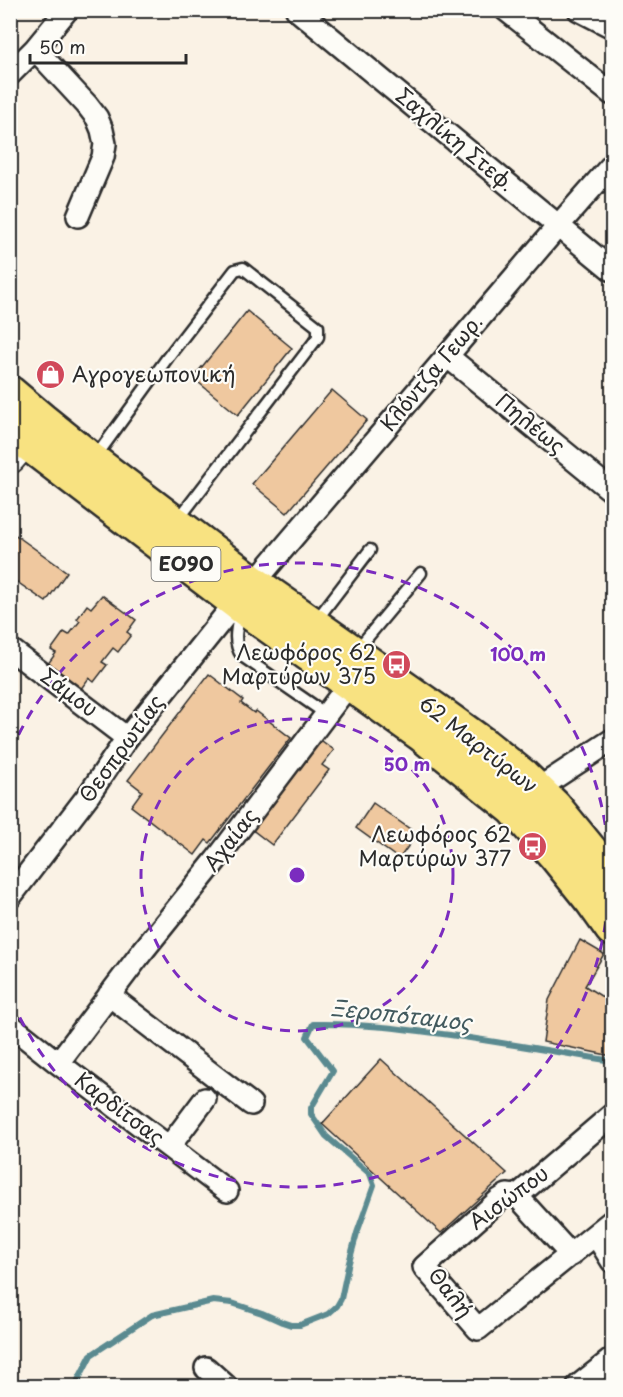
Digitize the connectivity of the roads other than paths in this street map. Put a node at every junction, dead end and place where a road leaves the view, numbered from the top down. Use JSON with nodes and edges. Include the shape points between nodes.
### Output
{"nodes":[{"id":1,"x":67,"y":10,"type":"edge"},
{"id":2,"x":297,"y":10,"type":"edge"},
{"id":3,"x":506,"y":10,"type":"edge"},
{"id":4,"x":579,"y":10,"type":"edge"},
{"id":5,"x":612,"y":27,"type":"edge"},
{"id":6,"x":35,"y":49,"type":"junction"},
{"id":7,"x":10,"y":74,"type":"edge"},
{"id":8,"x":612,"y":94,"type":"edge"},
{"id":9,"x":612,"y":165,"type":"edge"},
{"id":10,"x":78,"y":216,"type":"dead end"},
{"id":11,"x":558,"y":226,"type":"junction"},
{"id":12,"x":612,"y":270,"type":"edge"},
{"id":13,"x":447,"y":356,"type":"junction"},
{"id":14,"x":20,"y":426,"type":"edge"},
{"id":15,"x":93,"y":461,"type":"junction"},
{"id":16,"x":612,"y":491,"type":"edge"},
{"id":17,"x":175,"y":524,"type":"junction"},
{"id":18,"x":370,"y":550,"type":"dead end"},
{"id":19,"x":421,"y":573,"type":"dead end"},
{"id":20,"x":243,"y":597,"type":"junction"},
{"id":21,"x":313,"y":624,"type":"junction"},
{"id":22,"x":10,"y":649,"type":"edge"},
{"id":23,"x":352,"y":668,"type":"junction"},
{"id":24,"x":326,"y":714,"type":"junction"},
{"id":25,"x":127,"y":738,"type":"junction"},
{"id":26,"x":612,"y":740,"type":"edge"},
{"id":27,"x":526,"y":799,"type":"junction"},
{"id":28,"x":612,"y":877,"type":"edge"},
{"id":29,"x":11,"y":897,"type":"edge"},
{"id":30,"x":612,"y":929,"type":"edge"},
{"id":31,"x":109,"y":995,"type":"junction"},
{"id":32,"x":10,"y":1025,"type":"edge"},
{"id":33,"x":58,"y":1063,"type":"junction"},
{"id":34,"x":205,"y":1099,"type":"dead end"},
{"id":35,"x":251,"y":1104,"type":"dead end"},
{"id":36,"x":612,"y":1115,"type":"edge"},
{"id":37,"x":169,"y":1147,"type":"junction"},
{"id":38,"x":227,"y":1191,"type":"dead end"},
{"id":39,"x":517,"y":1196,"type":"junction"},
{"id":40,"x":612,"y":1221,"type":"edge"},
{"id":41,"x":596,"y":1235,"type":"junction"},
{"id":42,"x":571,"y":1255,"type":"junction"},
{"id":43,"x":434,"y":1258,"type":"joint"},
{"id":44,"x":612,"y":1261,"type":"edge"},
{"id":45,"x":612,"y":1359,"type":"edge"},
{"id":46,"x":206,"y":1368,"type":"dead end"},
{"id":47,"x":226,"y":1386,"type":"edge"},
{"id":48,"x":578,"y":1386,"type":"edge"}],
"edges":[{"from":1,"to":6,"type":"street"},
{"from":2,"to":11,"type":"street","name":"Σαχλίκη Στεφ."},
{"from":3,"to":8,"type":"street"},
{"from":4,"to":5,"type":"street"},
{"from":6,"to":7,"type":"street"},
{"from":6,"to":10,"type":"street","via":[[87,105],[102,130],[103,157]]},
{"from":9,"to":11,"type":"street","name":"Κλόντζα Γεωρ."},
{"from":11,"to":12,"type":"street","name":"Σαχλίκη Στεφ."},
{"from":11,"to":13,"type":"street","name":"Κλόντζα Γεωρ."},
{"from":13,"to":16,"type":"street","name":"Πηλέως"},
{"from":13,"to":20,"type":"street","name":"Κλόντζα Γεωρ."},
{"from":14,"to":15,"type":"main road","name":"62 Μαρτύρων","number":"ΕΟ90"},
{"from":14,"to":20,"type":"main road","name":"62 Μαρτύρων","number":"ΕΟ90"},
{"from":15,"to":17,"type":"main road","name":"62 Μαρτύρων","number":"ΕΟ90"},
{"from":15,"to":17,"type":"lane","via":[[235,270],[243,268],[318,327],[318,337]]},
{"from":17,"to":20,"type":"main road","name":"62 Μαρτύρων","number":"ΕΟ90"},
{"from":18,"to":21,"type":"lane"},
{"from":19,"to":23,"type":"lane"},
{"from":20,"to":21,"type":"main road","name":"62 Μαρτύρων","number":"ΕΟ90"},
{"from":20,"to":23,"type":"main road","name":"62 Μαρτύρων","number":"ΕΟ90"},
{"from":20,"to":24,"type":"lane","via":[[236,640],[242,656]]},
{"from":20,"to":25,"type":"street","name":"Θεσπρωτίας"},
{"from":21,"to":23,"type":"main road","name":"62 Μαρτύρων","number":"ΕΟ90"},
{"from":22,"to":25,"type":"street","name":"Σάμου"},
{"from":23,"to":24,"type":"street","name":"Αχαίας"},
{"from":23,"to":27,"type":"main road","name":"62 Μαρτύρων","number":"ΕΟ90","via":[[421,734]]},
{"from":24,"to":31,"type":"street","name":"Αχαίας"},
{"from":25,"to":29,"type":"street","name":"Θεσπρωτίας"},
{"from":26,"to":27,"type":"street"},
{"from":27,"to":28,"type":"main road","name":"62 Μαρτύρων","number":"ΕΟ90","via":[[568,822]]},
{"from":27,"to":30,"type":"main road","name":"62 Μαρτύρων","number":"ΕΟ90","via":[[555,855]]},
{"from":31,"to":33,"type":"street","name":"Αχαίας"},
{"from":31,"to":35,"type":"street"},
{"from":32,"to":33,"type":"street","name":"Καρδίτσας"},
{"from":33,"to":37,"type":"street","name":"Καρδίτσας"},
{"from":34,"to":37,"type":"street"},
{"from":36,"to":39,"type":"street","name":"Αισώπου"},
{"from":37,"to":38,"type":"street","name":"Καρδίτσας"},
{"from":39,"to":42,"type":"street"},
{"from":39,"to":43,"type":"street","name":"Αισώπου","via":[[503,1197]]},
{"from":40,"to":41,"type":"street"},
{"from":41,"to":42,"type":"street"},
{"from":41,"to":44,"type":"street"},
{"from":42,"to":43,"type":"street","name":"Θαλή","via":[[478,1329],[424,1267]]},
{"from":45,"to":48,"type":"street"},
{"from":46,"to":47,"type":"street"}]}
